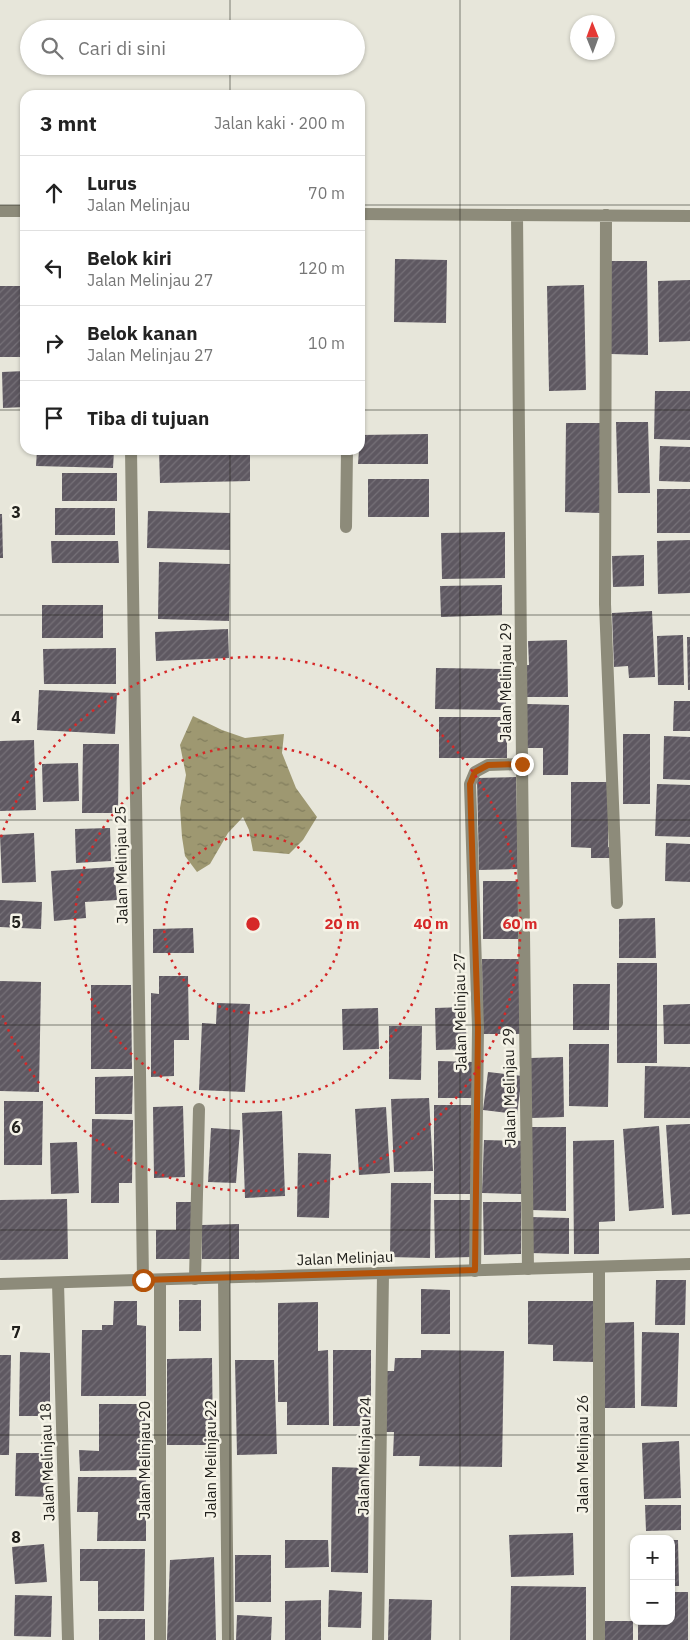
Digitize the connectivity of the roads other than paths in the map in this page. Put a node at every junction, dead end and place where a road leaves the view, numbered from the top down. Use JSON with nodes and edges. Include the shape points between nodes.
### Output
{"nodes":[{"id":1,"x":0,"y":211,"type":"edge"},
{"id":2,"x":20,"y":211,"type":"edge"},
{"id":3,"x":365,"y":214,"type":"edge"},
{"id":4,"x":517,"y":215,"type":"junction"},
{"id":5,"x":606,"y":215,"type":"junction"},
{"id":6,"x":690,"y":216,"type":"edge"},
{"id":7,"x":131,"y":455,"type":"edge"},
{"id":8,"x":347,"y":455,"type":"edge"},
{"id":9,"x":346,"y":526,"type":"dead end"},
{"id":10,"x":522,"y":764,"type":"junction"},
{"id":11,"x":616,"y":903,"type":"dead end"},
{"id":12,"x":199,"y":1109,"type":"dead end"},
{"id":13,"x":690,"y":1264,"type":"edge"},
{"id":14,"x":599,"y":1267,"type":"junction"},
{"id":15,"x":528,"y":1269,"type":"junction"},
{"id":16,"x":475,"y":1270,"type":"junction"},
{"id":17,"x":383,"y":1273,"type":"junction"},
{"id":18,"x":224,"y":1278,"type":"junction"},
{"id":19,"x":195,"y":1279,"type":"junction"},
{"id":20,"x":143,"y":1280,"type":"junction"},
{"id":21,"x":160,"y":1280,"type":"junction"},
{"id":22,"x":58,"y":1283,"type":"junction"},
{"id":23,"x":0,"y":1284,"type":"edge"},
{"id":24,"x":68,"y":1640,"type":"edge"},
{"id":25,"x":160,"y":1640,"type":"edge"},
{"id":26,"x":228,"y":1640,"type":"edge"},
{"id":27,"x":378,"y":1640,"type":"edge"},
{"id":28,"x":599,"y":1640,"type":"edge"}],
"edges":[{"from":1,"to":2,"type":"street"},
{"from":3,"to":4,"type":"street"},
{"from":4,"to":5,"type":"street"},
{"from":4,"to":10,"type":"street","name":"Jalan Melinjau 29"},
{"from":5,"to":6,"type":"street"},
{"from":5,"to":11,"type":"street","via":[[605,604]]},
{"from":7,"to":20,"type":"street","name":"Jalan Melinjau 25"},
{"from":8,"to":9,"type":"street"},
{"from":10,"to":15,"type":"street","name":"Jalan Melinjau 29"},
{"from":10,"to":16,"type":"street","name":"Jalan Melinjau 27","via":[[488,765],[475,772],[470,784],[478,1028]]},
{"from":12,"to":19,"type":"street"},
{"from":13,"to":14,"type":"street","name":"Jalan Melinjau"},
{"from":14,"to":15,"type":"street","name":"Jalan Melinjau"},
{"from":14,"to":28,"type":"street","name":"Jalan Melinjau 26"},
{"from":15,"to":16,"type":"street","name":"Jalan Melinjau"},
{"from":16,"to":17,"type":"street","name":"Jalan Melinjau"},
{"from":17,"to":18,"type":"street","name":"Jalan Melinjau"},
{"from":17,"to":27,"type":"street","name":"Jalan Melinjau 24"},
{"from":18,"to":19,"type":"street","name":"Jalan Melinjau"},
{"from":18,"to":26,"type":"street","name":"Jalan Melinjau 22"},
{"from":19,"to":21,"type":"street","name":"Jalan Melinjau"},
{"from":20,"to":21,"type":"street","name":"Jalan Melinjau"},
{"from":20,"to":22,"type":"street","name":"Jalan Melinjau"},
{"from":21,"to":25,"type":"street","name":"Jalan Melinjau 20"},
{"from":22,"to":23,"type":"street","name":"Jalan Melinjau"},
{"from":22,"to":24,"type":"street","name":"Jalan Melinjau 18"}]}
